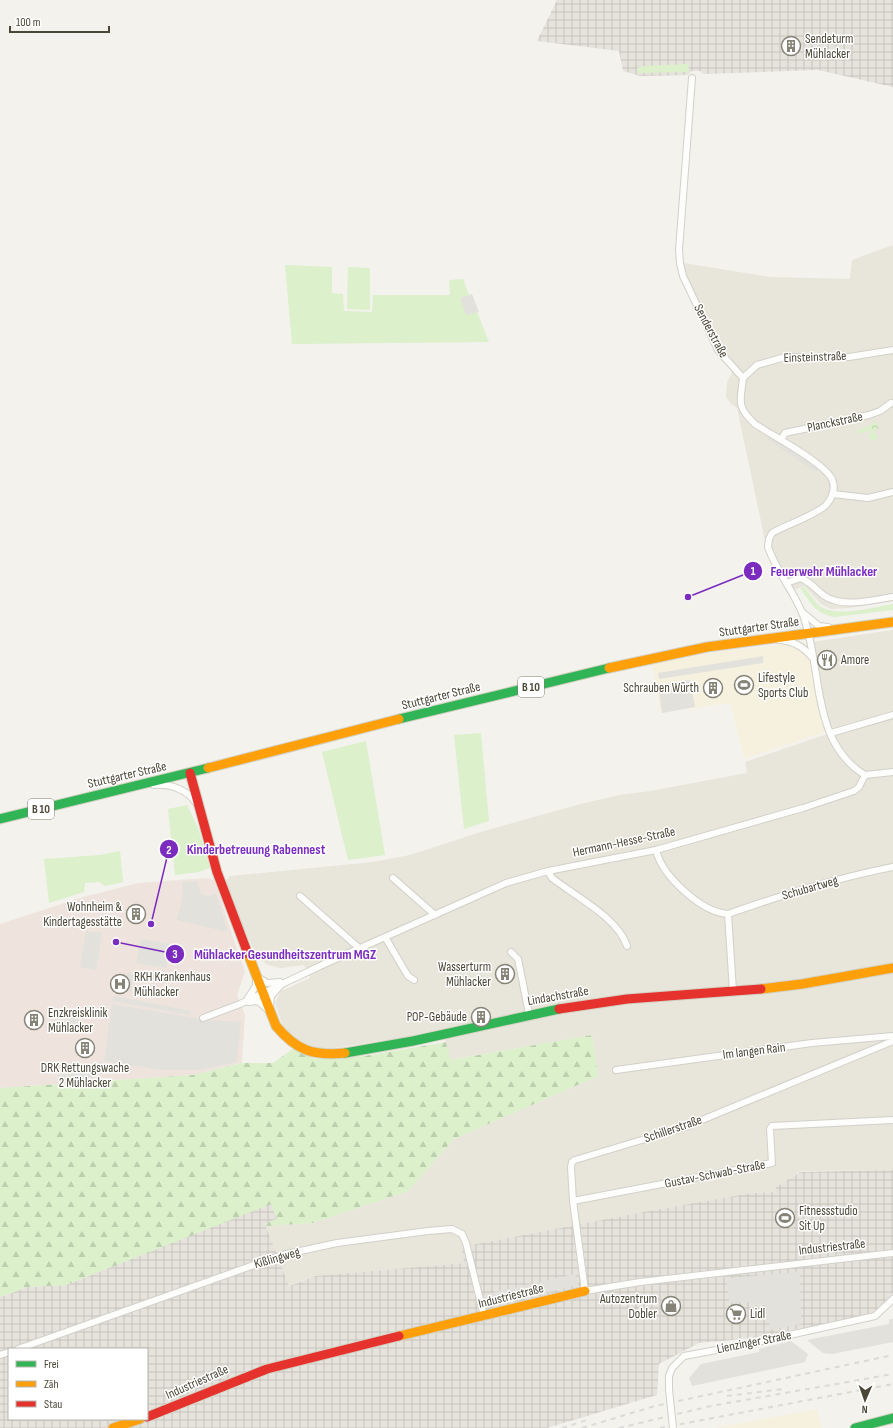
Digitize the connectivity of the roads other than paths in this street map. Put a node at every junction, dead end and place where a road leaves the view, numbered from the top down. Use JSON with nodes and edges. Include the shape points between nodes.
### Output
{"nodes":[{"id":1,"x":692,"y":78,"type":"dead end"},
{"id":2,"x":893,"y":350,"type":"edge"},
{"id":3,"x":743,"y":378,"type":"junction"},
{"id":4,"x":891,"y":403,"type":"dead end"},
{"id":5,"x":781,"y":440,"type":"junction"},
{"id":6,"x":893,"y":492,"type":"edge"},
{"id":7,"x":833,"y":494,"type":"junction"},
{"id":8,"x":786,"y":583,"type":"junction"},
{"id":9,"x":893,"y":597,"type":"edge"},
{"id":10,"x":801,"y":611,"type":"junction"},
{"id":11,"x":893,"y":622,"type":"edge"},
{"id":12,"x":845,"y":629,"type":"junction"},
{"id":13,"x":808,"y":634,"type":"junction"},
{"id":14,"x":764,"y":640,"type":"junction"},
{"id":15,"x":812,"y":657,"type":"junction"},
{"id":16,"x":893,"y":715,"type":"edge"},
{"id":17,"x":831,"y":733,"type":"junction"},
{"id":18,"x":893,"y":772,"type":"edge"},
{"id":19,"x":190,"y":773,"type":"junction"},
{"id":20,"x":866,"y":775,"type":"junction"},
{"id":21,"x":134,"y":787,"type":"junction"},
{"id":22,"x":199,"y":808,"type":"junction"},
{"id":23,"x":0,"y":818,"type":"edge"},
{"id":24,"x":656,"y":850,"type":"junction"},
{"id":25,"x":893,"y":867,"type":"edge"},
{"id":26,"x":548,"y":871,"type":"junction"},
{"id":27,"x":393,"y":878,"type":"dead end"},
{"id":28,"x":300,"y":896,"type":"dead end"},
{"id":29,"x":728,"y":914,"type":"junction"},
{"id":30,"x":435,"y":915,"type":"junction"},
{"id":31,"x":385,"y":937,"type":"junction"},
{"id":32,"x":627,"y":946,"type":"dead end"},
{"id":33,"x":359,"y":948,"type":"junction"},
{"id":34,"x":511,"y":952,"type":"dead end"},
{"id":35,"x":893,"y":968,"type":"edge"},
{"id":36,"x":256,"y":974,"type":"junction"},
{"id":37,"x":289,"y":980,"type":"junction"},
{"id":38,"x":414,"y":980,"type":"dead end"},
{"id":39,"x":733,"y":990,"type":"junction"},
{"id":40,"x":263,"y":992,"type":"junction"},
{"id":41,"x":240,"y":1004,"type":"junction"},
{"id":42,"x":529,"y":1014,"type":"junction"},
{"id":43,"x":272,"y":1015,"type":"junction"},
{"id":44,"x":203,"y":1018,"type":"dead end"},
{"id":45,"x":893,"y":1036,"type":"edge"},
{"id":46,"x":893,"y":1041,"type":"edge"},
{"id":47,"x":616,"y":1070,"type":"dead end"},
{"id":48,"x":893,"y":1120,"type":"edge"},
{"id":49,"x":573,"y":1202,"type":"junction"},
{"id":50,"x":893,"y":1253,"type":"edge"},
{"id":51,"x":585,"y":1292,"type":"junction"},
{"id":52,"x":893,"y":1299,"type":"edge"},
{"id":53,"x":484,"y":1316,"type":"junction"},
{"id":54,"x":21,"y":1348,"type":"edge"},
{"id":55,"x":148,"y":1417,"type":"edge"},
{"id":56,"x":893,"y":1418,"type":"edge"},
{"id":57,"x":137,"y":1420,"type":"edge"},
{"id":58,"x":113,"y":1428,"type":"edge"},
{"id":59,"x":673,"y":1428,"type":"edge"},
{"id":60,"x":855,"y":1428,"type":"edge"}],
"edges":[{"from":1,"to":3,"type":"street","name":"Senderstraße","via":[[680,263],[683,276],[718,350]]},
{"from":2,"to":3,"type":"street","name":"Einsteinstraße","via":[[849,357],[785,357],[757,365]]},
{"from":3,"to":5,"type":"street","via":[[740,397],[744,411],[755,424]]},
{"from":4,"to":5,"type":"street","name":"Planckstraße","via":[[880,411],[864,416],[785,433]]},
{"from":5,"to":7,"type":"street","via":[[826,471],[832,480]]},
{"from":6,"to":7,"type":"street","via":[[868,498]]},
{"from":7,"to":8,"type":"street","via":[[823,507],[770,536],[770,554]]},
{"from":8,"to":9,"type":"street","via":[[801,578],[812,583],[823,595],[851,603]]},
{"from":8,"to":10,"type":"street"},
{"from":10,"to":12,"type":"street","via":[[819,626]]},
{"from":10,"to":13,"type":"street"},
{"from":11,"to":12,"type":"street","name":"Stuttgarter Straße","number":"B 10"},
{"from":12,"to":13,"type":"street","name":"Stuttgarter Straße","number":"B 10"},
{"from":13,"to":14,"type":"street","name":"Stuttgarter Straße","number":"B 10"},
{"from":13,"to":15,"type":"street"},
{"from":14,"to":15,"type":"street","via":[[795,643]]},
{"from":14,"to":19,"type":"street","name":"Stuttgarter Straße","number":"B 10","via":[[684,651],[621,664]]},
{"from":15,"to":17,"type":"street","via":[[821,703]]},
{"from":16,"to":17,"type":"street"},
{"from":17,"to":20,"type":"street","via":[[848,762]]},
{"from":18,"to":20,"type":"street"},
{"from":19,"to":21,"type":"street","name":"Stuttgarter Straße","number":"B 10"},
{"from":19,"to":22,"type":"street"},
{"from":20,"to":24,"type":"street","name":"Hermann-Hesse-Straße","via":[[854,791]]},
{"from":21,"to":22,"type":"street","via":[[159,784],[179,788],[192,796]]},
{"from":21,"to":23,"type":"street","name":"Stuttgarter Straße","number":"B 10"},
{"from":22,"to":36,"type":"street","via":[[217,872]]},
{"from":24,"to":26,"type":"street","name":"Hermann-Hesse-Straße"},
{"from":24,"to":29,"type":"street","via":[[658,860],[680,887],[717,913]]},
{"from":25,"to":29,"type":"street","name":"Schubartweg","via":[[860,873]]},
{"from":26,"to":30,"type":"street","name":"Hermann-Hesse-Straße","via":[[506,883]]},
{"from":26,"to":32,"type":"street","via":[[552,878],[613,925]]},
{"from":27,"to":30,"type":"street"},
{"from":28,"to":33,"type":"street"},
{"from":29,"to":39,"type":"street"},
{"from":30,"to":31,"type":"street","name":"Hermann-Hesse-Straße"},
{"from":31,"to":33,"type":"street","name":"Hermann-Hesse-Straße"},
{"from":31,"to":38,"type":"street","via":[[408,976]]},
{"from":33,"to":37,"type":"street","name":"Hermann-Hesse-Straße"},
{"from":34,"to":42,"type":"street","via":[[518,959]]},
{"from":35,"to":39,"type":"street","name":"Lindachstraße","via":[[790,986]]},
{"from":36,"to":37,"type":"street","name":"Hermann-Hesse-Straße","via":[[267,983]]},
{"from":36,"to":40,"type":"street"},
{"from":36,"to":41,"type":"street","name":"Hermann-Hesse-Straße","via":[[254,991]]},
{"from":37,"to":40,"type":"street","name":"Hermann-Hesse-Straße"},
{"from":37,"to":43,"type":"street","via":[[271,996]]},
{"from":39,"to":42,"type":"street","name":"Lindachstraße","via":[[593,1003]]},
{"from":40,"to":41,"type":"street","name":"Hermann-Hesse-Straße"},
{"from":40,"to":43,"type":"street","name":"Lindachstraße"},
{"from":41,"to":43,"type":"street","via":[[258,1001]]},
{"from":41,"to":44,"type":"street","name":"Hermann-Hesse-Straße"},
{"from":42,"to":43,"type":"street","name":"Lindachstraße","via":[[432,1038],[367,1050],[326,1054],[316,1054],[299,1048],[283,1035]]},
{"from":45,"to":47,"type":"street","name":"Im langen Rain","via":[[812,1043]]},
{"from":46,"to":49,"type":"street","name":"Schillerstraße","via":[[685,1127],[574,1161],[571,1167]]},
{"from":48,"to":49,"type":"street","name":"Gustav-Schwab-Straße","via":[[772,1126],[772,1163]]},
{"from":49,"to":51,"type":"street","name":"Schillerstraße"},
{"from":50,"to":51,"type":"street","name":"Industriestraße","via":[[640,1282]]},
{"from":51,"to":53,"type":"street","name":"Industriestraße"},
{"from":52,"to":59,"type":"street","name":"Lienzinger Straße","bridge":true,"via":[[875,1316],[865,1319],[684,1356],[672,1368],[669,1376]]},
{"from":53,"to":54,"type":"street","name":"Kißlingweg","via":[[466,1243],[462,1234],[452,1229],[337,1243],[282,1255]]},
{"from":53,"to":55,"type":"street","name":"Industriestraße","via":[[279,1364],[253,1372],[198,1398]]},
{"from":56,"to":60,"type":"street"},
{"from":57,"to":58,"type":"street"}]}
